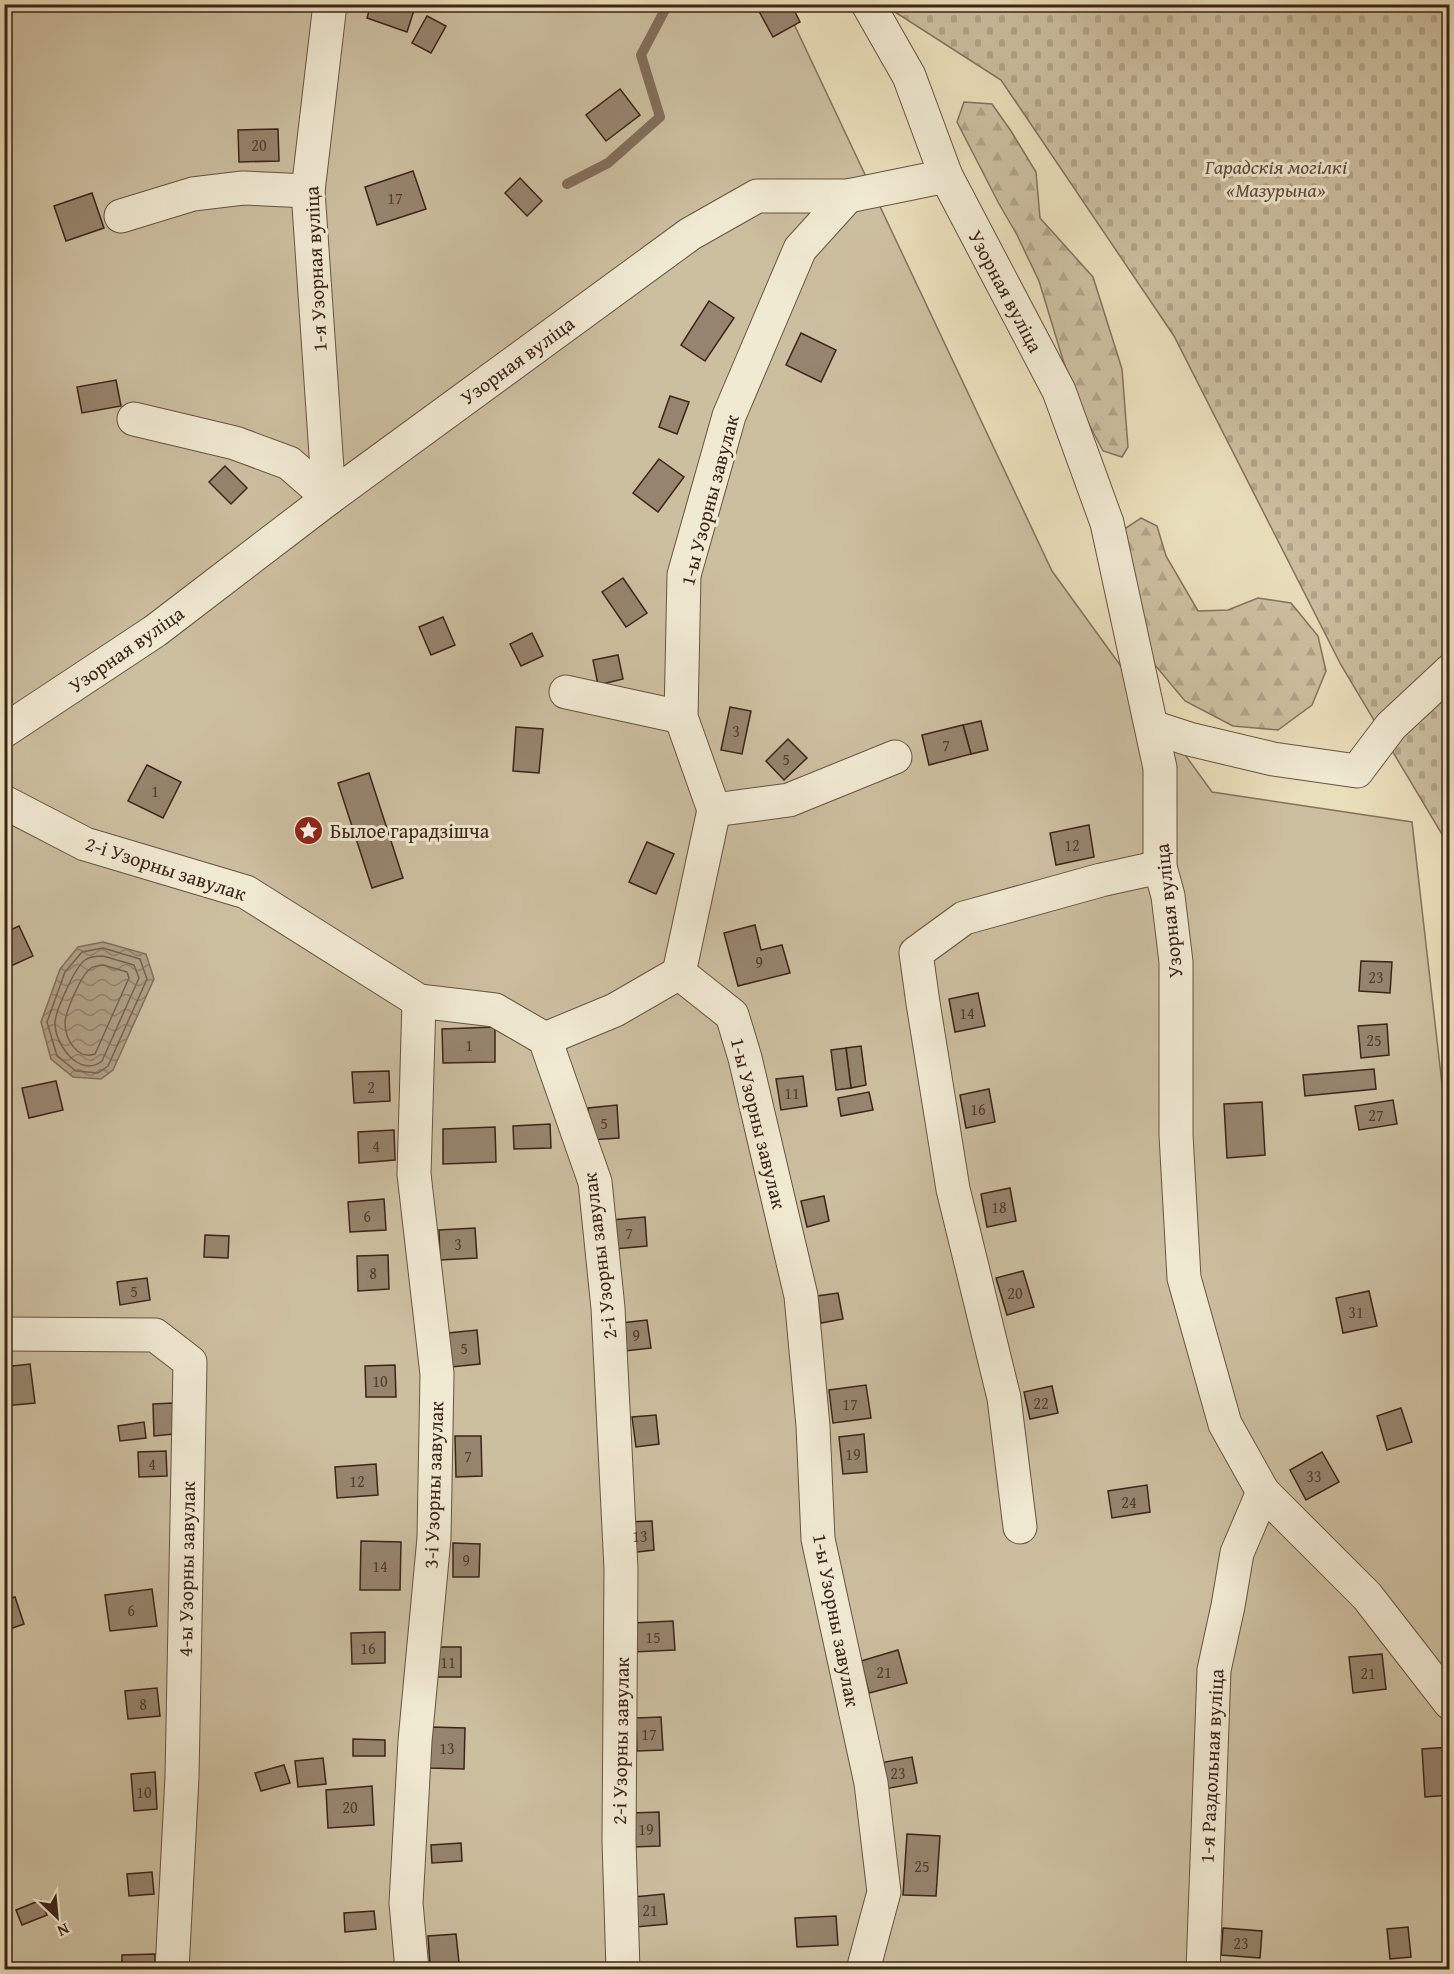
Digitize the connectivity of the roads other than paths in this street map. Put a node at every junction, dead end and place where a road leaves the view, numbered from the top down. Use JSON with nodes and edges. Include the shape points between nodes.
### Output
{"nodes":[{"id":1,"x":330,"y":4,"type":"edge"},
{"id":2,"x":868,"y":4,"type":"edge"},
{"id":3,"x":946,"y":176,"type":"junction"},
{"id":4,"x":308,"y":191,"type":"junction"},
{"id":5,"x":848,"y":196,"type":"junction"},
{"id":6,"x":121,"y":216,"type":"dead end"},
{"id":7,"x":134,"y":419,"type":"dead end"},
{"id":8,"x":329,"y":498,"type":"junction"},
{"id":9,"x":1449,"y":672,"type":"edge"},
{"id":10,"x":566,"y":692,"type":"dead end"},
{"id":11,"x":681,"y":717,"type":"junction"},
{"id":12,"x":1152,"y":727,"type":"junction"},
{"id":13,"x":4,"y":731,"type":"edge"},
{"id":14,"x":895,"y":757,"type":"dead end"},
{"id":15,"x":4,"y":802,"type":"edge"},
{"id":16,"x":714,"y":810,"type":"junction"},
{"id":17,"x":1160,"y":867,"type":"junction"},
{"id":18,"x":679,"y":973,"type":"junction"},
{"id":19,"x":418,"y":1001,"type":"junction"},
{"id":20,"x":545,"y":1039,"type":"junction"},
{"id":21,"x":4,"y":1334,"type":"edge"},
{"id":22,"x":1263,"y":1492,"type":"junction"},
{"id":23,"x":1020,"y":1527,"type":"dead end"},
{"id":24,"x":1449,"y":1703,"type":"edge"},
{"id":25,"x":172,"y":1970,"type":"edge"},
{"id":26,"x":412,"y":1970,"type":"edge"},
{"id":27,"x":623,"y":1970,"type":"edge"},
{"id":28,"x":863,"y":1970,"type":"edge"},
{"id":29,"x":1203,"y":1970,"type":"edge"}],
"edges":[{"from":1,"to":4,"type":"lane","name":"1-я Узорная вуліца"},
{"from":2,"to":3,"type":"lane","via":[[909,76]]},
{"from":3,"to":5,"type":"lane","name":"Узорная вуліца"},
{"from":3,"to":12,"type":"lane","name":"Узорная вуліца","via":[[1059,391],[1107,523]]},
{"from":4,"to":6,"type":"lane","via":[[243,188],[193,194]]},
{"from":4,"to":8,"type":"lane","name":"1-я Узорная вуліца"},
{"from":5,"to":8,"type":"lane","name":"Узорная вуліца","via":[[757,196],[690,234]]},
{"from":5,"to":11,"type":"lane","name":"1-ы Узорны завулак","via":[[800,249],[729,416],[684,575]]},
{"from":7,"to":8,"type":"lane","via":[[235,443],[289,463]]},
{"from":8,"to":13,"type":"lane","name":"Узорная вуліца","via":[[155,631]]},
{"from":9,"to":12,"type":"lane","via":[[1390,726],[1357,771],[1273,759]]},
{"from":10,"to":11,"type":"lane"},
{"from":11,"to":16,"type":"lane","name":"1-ы Узорны завулак"},
{"from":12,"to":17,"type":"lane","name":"Узорная вуліца","via":[[1160,768]]},
{"from":14,"to":16,"type":"lane","via":[[789,800]]},
{"from":15,"to":19,"type":"lane","name":"2-і Узорны завулак","via":[[85,844],[246,892]]},
{"from":16,"to":18,"type":"lane"},
{"from":17,"to":22,"type":"lane","name":"Узорная вуліца","via":[[1168,896],[1176,962],[1176,1135],[1184,1278],[1225,1425]]},
{"from":17,"to":23,"type":"lane","via":[[964,918],[916,953],[953,1189],[1004,1398]]},
{"from":18,"to":20,"type":"lane","via":[[615,1010]]},
{"from":18,"to":28,"type":"lane","name":"1-ы Узорны завулак","via":[[732,1015],[801,1296],[818,1539],[871,1783],[884,1892]]},
{"from":19,"to":20,"type":"lane","name":"2-і Узорны завулак","via":[[495,1010]]},
{"from":19,"to":26,"type":"lane","name":"3-і Узорны завулак","via":[[414,1174],[437,1374],[434,1538],[415,1741],[406,1903]]},
{"from":20,"to":27,"type":"lane","name":"2-і Узорны завулак","via":[[595,1182],[608,1308],[621,1569],[619,1841]]},
{"from":21,"to":25,"type":"lane","name":"4-ы Узорны завулак","via":[[155,1335],[190,1362],[182,1777]]},
{"from":22,"to":24,"type":"lane","via":[[1367,1596]]},
{"from":22,"to":29,"type":"lane","name":"1-я Раздольная вуліца","via":[[1237,1553],[1214,1670]]}]}
